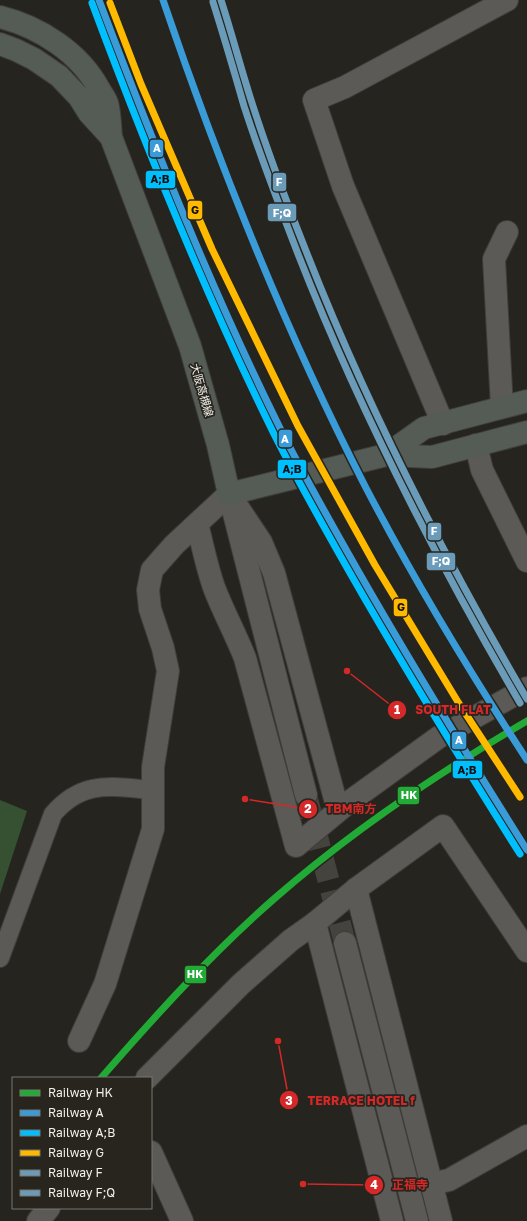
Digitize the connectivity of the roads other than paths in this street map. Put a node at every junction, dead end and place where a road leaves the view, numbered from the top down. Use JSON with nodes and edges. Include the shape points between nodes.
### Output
{"nodes":[{"id":1,"x":507,"y":0,"type":"edge"},
{"id":2,"x":0,"y":17,"type":"edge"},
{"id":3,"x":0,"y":44,"type":"edge"},
{"id":4,"x":111,"y":137,"type":"junction"},
{"id":5,"x":507,"y":232,"type":"dead end"},
{"id":6,"x":527,"y":401,"type":"edge"},
{"id":7,"x":502,"y":407,"type":"junction"},
{"id":8,"x":443,"y":424,"type":"junction"},
{"id":9,"x":527,"y":432,"type":"edge"},
{"id":10,"x":476,"y":445,"type":"junction"},
{"id":11,"x":386,"y":454,"type":"junction"},
{"id":12,"x":229,"y":494,"type":"junction"},
{"id":13,"x":197,"y":524,"type":"junction"},
{"id":14,"x":527,"y":561,"type":"edge"},
{"id":15,"x":527,"y":688,"type":"edge"},
{"id":16,"x":153,"y":790,"type":"junction"},
{"id":17,"x":306,"y":795,"type":"tunnel mouth"},
{"id":18,"x":338,"y":810,"type":"junction"},
{"id":19,"x":356,"y":889,"type":"junction"},
{"id":20,"x":315,"y":923,"type":"junction"},
{"id":21,"x":344,"y":943,"type":"tunnel mouth"},
{"id":22,"x":527,"y":951,"type":"edge"},
{"id":23,"x":0,"y":958,"type":"edge"},
{"id":24,"x":79,"y":1041,"type":"dead end"},
{"id":25,"x":148,"y":1077,"type":"edge"},
{"id":26,"x":527,"y":1136,"type":"edge"},
{"id":27,"x":152,"y":1154,"type":"edge"},
{"id":28,"x":431,"y":1184,"type":"junction"},
{"id":29,"x":48,"y":1209,"type":"edge"},
{"id":30,"x":38,"y":1221,"type":"edge"},
{"id":31,"x":182,"y":1221,"type":"edge"},
{"id":32,"x":392,"y":1221,"type":"edge"},
{"id":33,"x":417,"y":1221,"type":"edge"},
{"id":34,"x":441,"y":1221,"type":"edge"}],
"edges":[{"from":1,"to":8,"type":"street","via":[[345,87],[314,100],[343,186]]},
{"from":2,"to":4,"type":"main road","name":"大阪高槻線","via":[[50,38],[86,68],[107,103]]},
{"from":3,"to":4,"type":"main road","name":"大阪高槻線","via":[[34,59],[59,76]]},
{"from":4,"to":12,"type":"main road","name":"大阪高槻線","via":[[190,346]]},
{"from":5,"to":7,"type":"street","via":[[494,259]]},
{"from":6,"to":7,"type":"main road"},
{"from":7,"to":8,"type":"main road"},
{"from":8,"to":11,"type":"main road","via":[[424,428]]},
{"from":9,"to":10,"type":"main road"},
{"from":10,"to":11,"type":"main road","via":[[432,457]]},
{"from":10,"to":14,"type":"street","via":[[482,470]]},
{"from":11,"to":12,"type":"main road"},
{"from":12,"to":13,"type":"street"},
{"from":12,"to":17,"type":"street"},
{"from":12,"to":18,"type":"street","via":[[261,542],[274,573]]},
{"from":13,"to":16,"type":"street","via":[[152,570],[148,590],[150,609],[168,671],[153,767]]},
{"from":13,"to":18,"type":"street","via":[[214,588],[245,658],[296,846]]},
{"from":15,"to":18,"type":"street","via":[[439,737]]},
{"from":16,"to":23,"type":"street","via":[[101,787],[88,789],[67,799],[60,806],[53,814]]},
{"from":16,"to":24,"type":"street","via":[[150,836],[106,984]]},
{"from":19,"to":20,"type":"street"},
{"from":19,"to":22,"type":"street","via":[[443,826]]},
{"from":19,"to":28,"type":"street"},
{"from":20,"to":25,"type":"street","via":[[291,940],[241,984]]},
{"from":20,"to":32,"type":"street"},
{"from":21,"to":33,"type":"street"},
{"from":26,"to":28,"type":"street","via":[[448,1180]]},
{"from":27,"to":31,"type":"street"},
{"from":28,"to":34,"type":"street"},
{"from":29,"to":30,"type":"street"}]}
